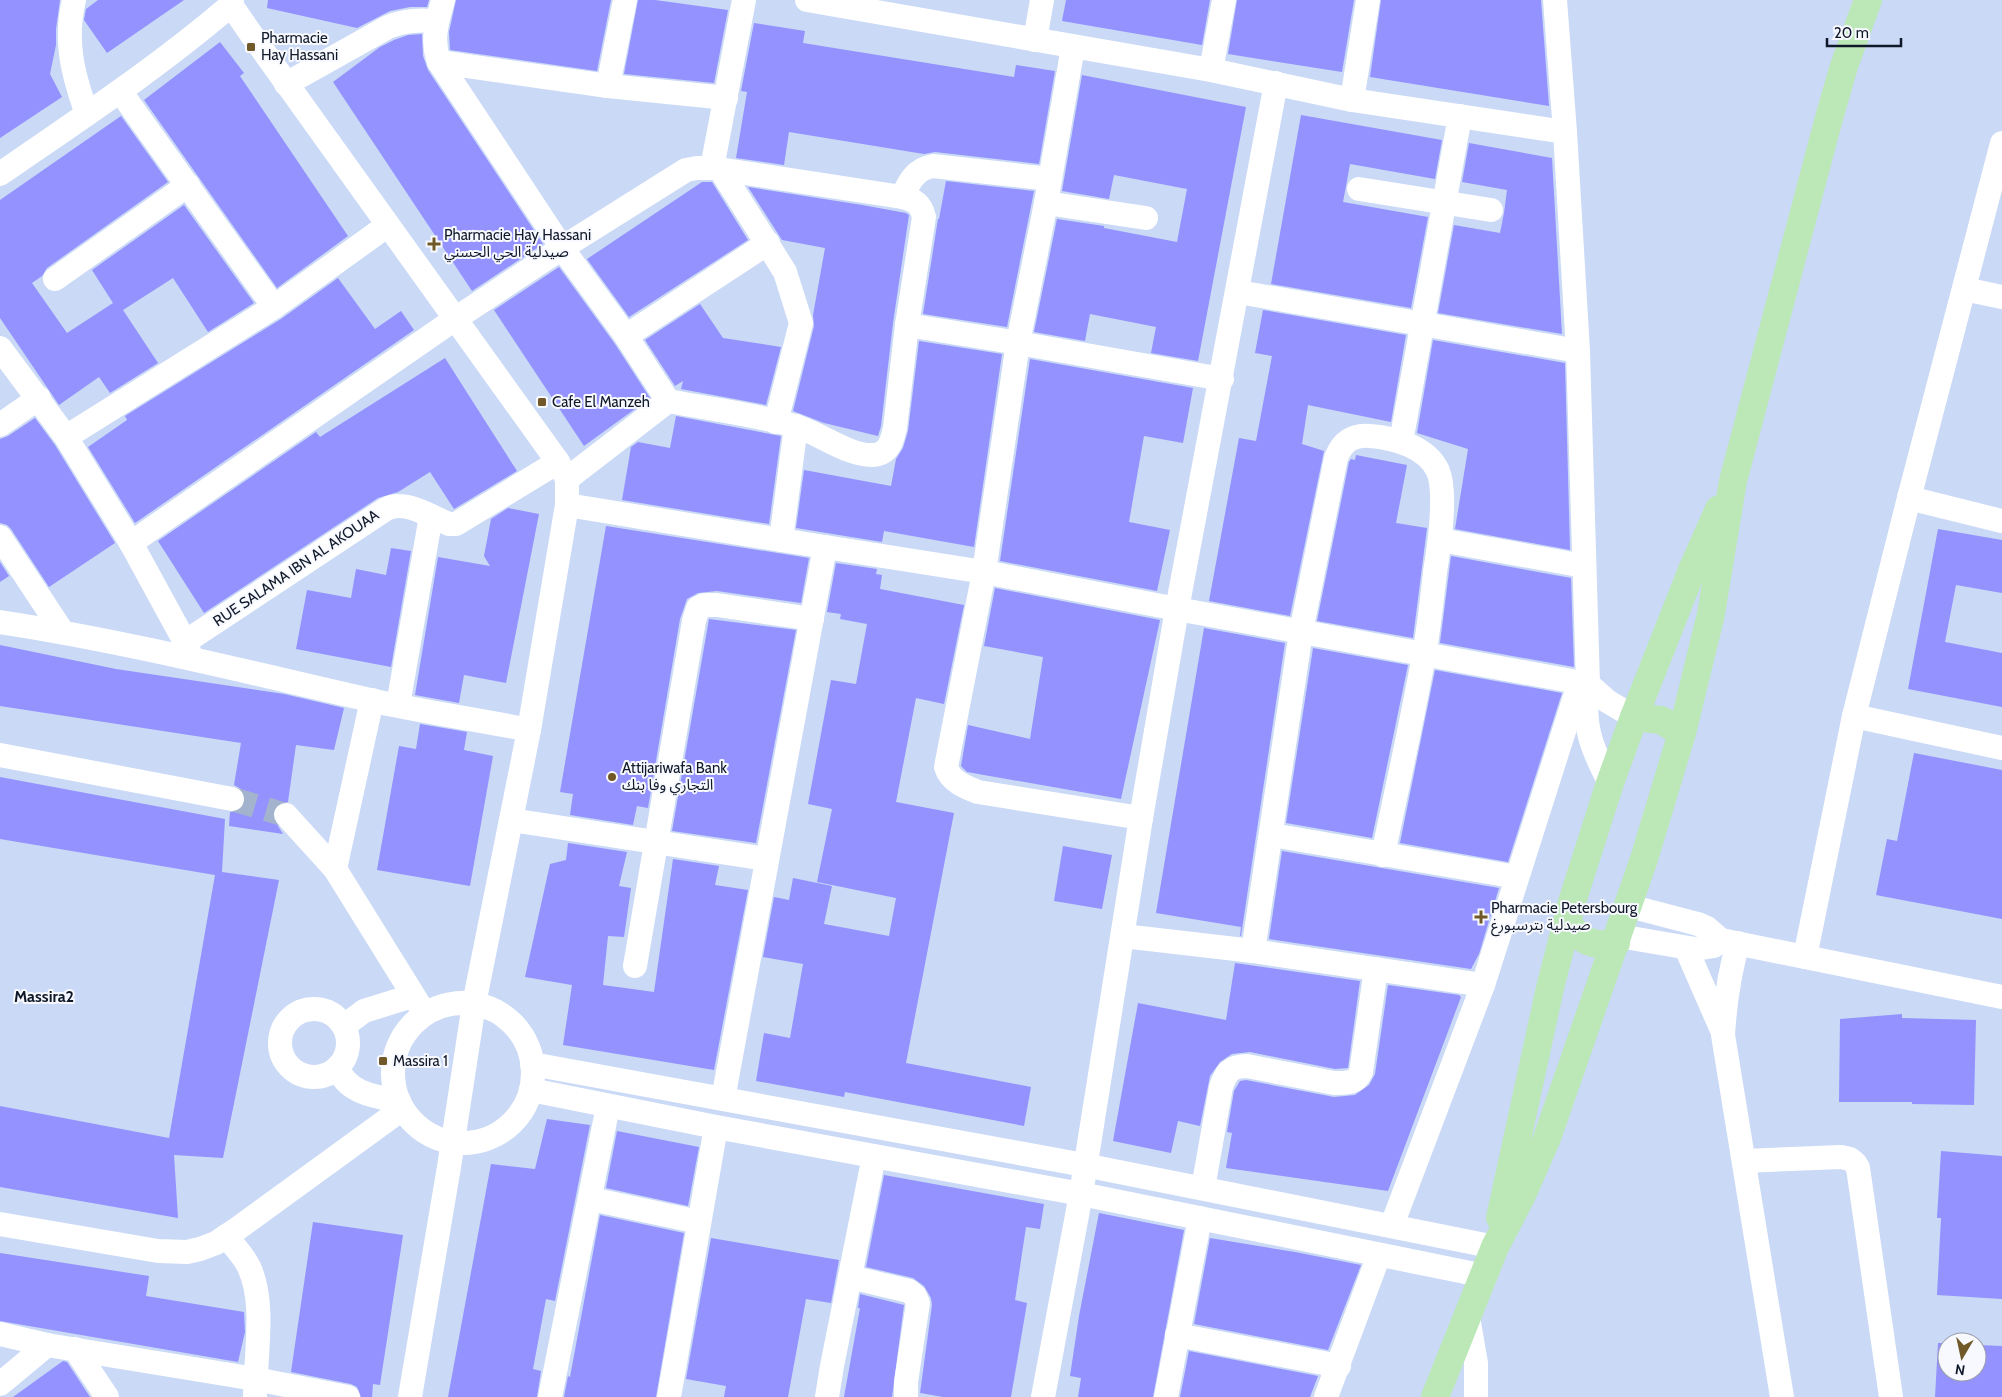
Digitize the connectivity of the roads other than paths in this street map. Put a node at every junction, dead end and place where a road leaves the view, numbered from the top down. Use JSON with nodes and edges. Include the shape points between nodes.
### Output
{"nodes":[{"id":1,"x":74,"y":0,"type":"edge"},
{"id":2,"x":625,"y":0,"type":"edge"},
{"id":3,"x":744,"y":0,"type":"edge"},
{"id":4,"x":807,"y":0,"type":"edge"},
{"id":5,"x":1042,"y":0,"type":"edge"},
{"id":6,"x":1224,"y":0,"type":"edge"},
{"id":7,"x":1368,"y":0,"type":"edge"},
{"id":8,"x":1555,"y":0,"type":"edge"},
{"id":9,"x":1868,"y":0,"type":"edge"},
{"id":10,"x":232,"y":2,"type":"edge"},
{"id":11,"x":440,"y":11,"type":"edge"},
{"id":12,"x":1035,"y":40,"type":"junction"},
{"id":13,"x":1073,"y":47,"type":"junction"},
{"id":14,"x":439,"y":62,"type":"junction"},
{"id":15,"x":1211,"y":70,"type":"junction"},
{"id":16,"x":286,"y":84,"type":"junction"},
{"id":17,"x":1276,"y":84,"type":"junction"},
{"id":18,"x":608,"y":86,"type":"junction"},
{"id":19,"x":120,"y":91,"type":"junction"},
{"id":20,"x":726,"y":98,"type":"junction"},
{"id":21,"x":1352,"y":100,"type":"junction"},
{"id":22,"x":87,"y":114,"type":"junction"},
{"id":23,"x":1460,"y":116,"type":"junction"},
{"id":24,"x":1565,"y":132,"type":"junction"},
{"id":25,"x":2002,"y":143,"type":"edge"},
{"id":26,"x":716,"y":168,"type":"junction"},
{"id":27,"x":0,"y":174,"type":"edge"},
{"id":28,"x":1050,"y":179,"type":"junction"},
{"id":29,"x":188,"y":185,"type":"junction"},
{"id":30,"x":1359,"y":189,"type":"dead end"},
{"id":31,"x":902,"y":197,"type":"junction"},
{"id":32,"x":1046,"y":203,"type":"junction"},
{"id":33,"x":1444,"y":203,"type":"junction"},
{"id":34,"x":1491,"y":210,"type":"dead end"},
{"id":35,"x":1146,"y":218,"type":"dead end"},
{"id":36,"x":388,"y":225,"type":"junction"},
{"id":37,"x":768,"y":244,"type":"junction"},
{"id":38,"x":562,"y":248,"type":"junction"},
{"id":39,"x":55,"y":279,"type":"dead end"},
{"id":40,"x":1964,"y":289,"type":"junction"},
{"id":41,"x":1238,"y":292,"type":"junction"},
{"id":42,"x":2002,"y":297,"type":"edge"},
{"id":43,"x":274,"y":307,"type":"junction"},
{"id":44,"x":455,"y":319,"type":"junction"},
{"id":45,"x":1421,"y":324,"type":"junction"},
{"id":46,"x":907,"y":325,"type":"junction"},
{"id":47,"x":626,"y":336,"type":"junction"},
{"id":48,"x":1018,"y":342,"type":"junction"},
{"id":49,"x":0,"y":348,"type":"edge"},
{"id":50,"x":1578,"y":351,"type":"junction"},
{"id":51,"x":1222,"y":379,"type":"junction"},
{"id":52,"x":39,"y":398,"type":"junction"},
{"id":53,"x":668,"y":401,"type":"junction"},
{"id":54,"x":786,"y":424,"type":"junction"},
{"id":55,"x":0,"y":425,"type":"edge"},
{"id":56,"x":66,"y":437,"type":"junction"},
{"id":57,"x":1401,"y":442,"type":"junction"},
{"id":58,"x":562,"y":470,"type":"junction"},
{"id":59,"x":1733,"y":481,"type":"junction"},
{"id":60,"x":1908,"y":498,"type":"junction"},
{"id":61,"x":567,"y":505,"type":"junction"},
{"id":62,"x":431,"y":516,"type":"junction"},
{"id":63,"x":2002,"y":521,"type":"edge"},
{"id":64,"x":0,"y":537,"type":"edge"},
{"id":65,"x":780,"y":540,"type":"junction"},
{"id":66,"x":1440,"y":540,"type":"junction"},
{"id":67,"x":131,"y":543,"type":"junction"},
{"id":68,"x":824,"y":548,"type":"junction"},
{"id":69,"x":1584,"y":566,"type":"junction"},
{"id":70,"x":984,"y":572,"type":"junction"},
{"id":71,"x":1177,"y":609,"type":"junction"},
{"id":72,"x":812,"y":619,"type":"junction"},
{"id":73,"x":0,"y":622,"type":"edge"},
{"id":74,"x":62,"y":631,"type":"junction"},
{"id":75,"x":1301,"y":632,"type":"junction"},
{"id":76,"x":188,"y":650,"type":"junction"},
{"id":77,"x":1424,"y":654,"type":"junction"},
{"id":78,"x":1584,"y":683,"type":"junction"},
{"id":79,"x":372,"y":700,"type":"junction"},
{"id":80,"x":398,"y":705,"type":"junction"},
{"id":81,"x":1854,"y":716,"type":"junction"},
{"id":82,"x":1634,"y":717,"type":"junction"},
{"id":83,"x":529,"y":730,"type":"junction"},
{"id":84,"x":1682,"y":733,"type":"junction"},
{"id":85,"x":2002,"y":748,"type":"edge"},
{"id":86,"x":0,"y":755,"type":"edge"},
{"id":87,"x":1610,"y":783,"type":"junction"},
{"id":88,"x":232,"y":799,"type":"tunnel mouth"},
{"id":89,"x":286,"y":815,"type":"tunnel mouth"},
{"id":90,"x":1141,"y":818,"type":"junction"},
{"id":91,"x":511,"y":820,"type":"junction"},
{"id":92,"x":1272,"y":835,"type":"junction"},
{"id":93,"x":656,"y":844,"type":"junction"},
{"id":94,"x":1383,"y":855,"type":"junction"},
{"id":95,"x":767,"y":859,"type":"junction"},
{"id":96,"x":335,"y":869,"type":"junction"},
{"id":97,"x":1517,"y":877,"type":"junction"},
{"id":98,"x":1629,"y":906,"type":"junction"},
{"id":99,"x":1567,"y":921,"type":"junction"},
{"id":100,"x":1123,"y":936,"type":"junction"},
{"id":101,"x":1617,"y":940,"type":"junction"},
{"id":102,"x":1729,"y":942,"type":"junction"},
{"id":103,"x":1686,"y":948,"type":"junction"},
{"id":104,"x":1253,"y":951,"type":"junction"},
{"id":105,"x":1805,"y":957,"type":"junction"},
{"id":106,"x":635,"y":966,"type":"dead end"},
{"id":107,"x":1376,"y":968,"type":"junction"},
{"id":108,"x":1483,"y":985,"type":"junction"},
{"id":109,"x":2002,"y":997,"type":"edge"},
{"id":110,"x":474,"y":1004,"type":"junction"},
{"id":111,"x":419,"y":1005,"type":"junction"},
{"id":112,"x":344,"y":1026,"type":"junction"},
{"id":113,"x":1723,"y":1035,"type":"junction"},
{"id":114,"x":532,"y":1064,"type":"junction"},
{"id":115,"x":338,"y":1067,"type":"junction"},
{"id":116,"x":531,"y":1090,"type":"junction"},
{"id":117,"x":723,"y":1099,"type":"junction"},
{"id":118,"x":400,"y":1105,"type":"junction"},
{"id":119,"x":608,"y":1106,"type":"junction"},
{"id":120,"x":716,"y":1127,"type":"junction"},
{"id":121,"x":452,"y":1143,"type":"junction"},
{"id":122,"x":874,"y":1156,"type":"junction"},
{"id":123,"x":1744,"y":1162,"type":"junction"},
{"id":124,"x":1084,"y":1165,"type":"junction"},
{"id":125,"x":1204,"y":1188,"type":"junction"},
{"id":126,"x":1081,"y":1194,"type":"junction"},
{"id":127,"x":590,"y":1199,"type":"junction"},
{"id":128,"x":1200,"y":1218,"type":"junction"},
{"id":129,"x":699,"y":1222,"type":"junction"},
{"id":130,"x":0,"y":1224,"type":"edge"},
{"id":131,"x":1392,"y":1225,"type":"junction"},
{"id":132,"x":226,"y":1236,"type":"junction"},
{"id":133,"x":1495,"y":1247,"type":"junction"},
{"id":134,"x":1379,"y":1255,"type":"junction"},
{"id":135,"x":1485,"y":1276,"type":"junction"},
{"id":136,"x":850,"y":1277,"type":"junction"},
{"id":137,"x":1468,"y":1317,"type":"junction"},
{"id":138,"x":0,"y":1334,"type":"edge"},
{"id":139,"x":1177,"y":1336,"type":"junction"},
{"id":140,"x":47,"y":1345,"type":"junction"},
{"id":141,"x":76,"y":1349,"type":"junction"},
{"id":142,"x":1338,"y":1366,"type":"junction"},
{"id":143,"x":0,"y":1384,"type":"edge"},
{"id":144,"x":255,"y":1388,"type":"edge"},
{"id":145,"x":107,"y":1397,"type":"edge"},
{"id":146,"x":348,"y":1397,"type":"edge"},
{"id":147,"x":410,"y":1397,"type":"edge"},
{"id":148,"x":550,"y":1397,"type":"edge"},
{"id":149,"x":669,"y":1397,"type":"edge"},
{"id":150,"x":827,"y":1397,"type":"edge"},
{"id":151,"x":906,"y":1397,"type":"edge"},
{"id":152,"x":1043,"y":1397,"type":"edge"},
{"id":153,"x":1166,"y":1397,"type":"edge"},
{"id":154,"x":1326,"y":1397,"type":"edge"},
{"id":155,"x":1434,"y":1397,"type":"edge"},
{"id":156,"x":1476,"y":1397,"type":"edge"},
{"id":157,"x":1782,"y":1397,"type":"edge"},
{"id":158,"x":1891,"y":1397,"type":"edge"}],
"edges":[{"from":1,"to":22,"type":"street","via":[[69,20],[70,52]]},
{"from":2,"to":18,"type":"street"},
{"from":3,"to":20,"type":"street"},
{"from":4,"to":12,"type":"street"},
{"from":5,"to":12,"type":"street"},
{"from":6,"to":15,"type":"street"},
{"from":7,"to":21,"type":"street"},
{"from":8,"to":24,"type":"street"},
{"from":9,"to":59,"type":"main road","via":[[1829,118]]},
{"from":10,"to":16,"type":"street"},
{"from":10,"to":19,"type":"street","via":[[202,31]]},
{"from":11,"to":14,"type":"street","via":[[434,48]]},
{"from":11,"to":16,"type":"street","via":[[388,27]]},
{"from":12,"to":13,"type":"street"},
{"from":13,"to":15,"type":"street"},
{"from":13,"to":28,"type":"street"},
{"from":14,"to":18,"type":"street"},
{"from":14,"to":38,"type":"street"},
{"from":15,"to":17,"type":"street"},
{"from":16,"to":36,"type":"street"},
{"from":17,"to":21,"type":"street"},
{"from":17,"to":41,"type":"street"},
{"from":18,"to":20,"type":"street"},
{"from":19,"to":22,"type":"street"},
{"from":19,"to":29,"type":"street"},
{"from":20,"to":26,"type":"street"},
{"from":21,"to":23,"type":"street"},
{"from":22,"to":27,"type":"street"},
{"from":23,"to":24,"type":"street"},
{"from":23,"to":33,"type":"street"},
{"from":24,"to":50,"type":"street"},
{"from":25,"to":40,"type":"street"},
{"from":26,"to":31,"type":"street"},
{"from":26,"to":37,"type":"street"},
{"from":26,"to":38,"type":"street","via":[[692,168],[679,174]]},
{"from":28,"to":31,"type":"street","via":[[933,166],[923,168],[912,177]]},
{"from":28,"to":32,"type":"street"},
{"from":29,"to":39,"type":"street"},
{"from":29,"to":43,"type":"street"},
{"from":30,"to":33,"type":"street"},
{"from":31,"to":46,"type":"street","via":[[916,201],[924,217]]},
{"from":32,"to":35,"type":"street"},
{"from":32,"to":48,"type":"street"},
{"from":33,"to":34,"type":"street"},
{"from":33,"to":45,"type":"street"},
{"from":36,"to":43,"type":"street"},
{"from":36,"to":44,"type":"street"},
{"from":37,"to":47,"type":"street"},
{"from":37,"to":54,"type":"street","via":[[785,272],[801,323]]},
{"from":38,"to":44,"type":"street"},
{"from":38,"to":47,"type":"street"},
{"from":40,"to":42,"type":"street"},
{"from":40,"to":60,"type":"street"},
{"from":41,"to":45,"type":"street"},
{"from":41,"to":51,"type":"street"},
{"from":43,"to":56,"type":"street"},
{"from":44,"to":58,"type":"street"},
{"from":44,"to":67,"type":"street"},
{"from":45,"to":50,"type":"street"},
{"from":45,"to":57,"type":"street"},
{"from":46,"to":48,"type":"street"},
{"from":46,"to":54,"type":"street","via":[[895,428],[888,448],[874,455],[860,454]]},
{"from":47,"to":53,"type":"street"},
{"from":48,"to":51,"type":"street"},
{"from":48,"to":70,"type":"street"},
{"from":49,"to":52,"type":"street"},
{"from":50,"to":69,"type":"street"},
{"from":51,"to":71,"type":"street"},
{"from":52,"to":55,"type":"street"},
{"from":52,"to":56,"type":"street"},
{"from":53,"to":54,"type":"street"},
{"from":53,"to":58,"type":"street","name":"RUE SALAMA IBN AL AKOUAA"},
{"from":54,"to":65,"type":"street"},
{"from":56,"to":67,"type":"street"},
{"from":57,"to":66,"type":"street","via":[[1424,455],[1438,473],[1442,484]]},
{"from":57,"to":75,"type":"street","via":[[1362,435],[1354,437],[1340,449]]},
{"from":58,"to":61,"type":"street"},
{"from":58,"to":62,"type":"street","name":"RUE SALAMA IBN AL AKOUAA","via":[[460,522],[449,524]]},
{"from":59,"to":82,"type":"main road","via":[[1692,570]]},
{"from":59,"to":84,"type":"main road","via":[[1711,614]]},
{"from":60,"to":63,"type":"street"},
{"from":60,"to":81,"type":"street"},
{"from":61,"to":65,"type":"street"},
{"from":61,"to":83,"type":"street"},
{"from":62,"to":76,"type":"street","name":"RUE SALAMA IBN AL AKOUAA","via":[[405,506],[386,509]]},
{"from":62,"to":80,"type":"street"},
{"from":64,"to":74,"type":"street"},
{"from":65,"to":68,"type":"street"},
{"from":66,"to":69,"type":"street"},
{"from":66,"to":77,"type":"street"},
{"from":67,"to":76,"type":"street"},
{"from":68,"to":70,"type":"street"},
{"from":68,"to":72,"type":"street"},
{"from":69,"to":78,"type":"street"},
{"from":70,"to":71,"type":"street"},
{"from":70,"to":90,"type":"street","via":[[946,760],[948,773],[960,784],[978,792]]},
{"from":71,"to":75,"type":"street"},
{"from":71,"to":90,"type":"street"},
{"from":72,"to":93,"type":"street","via":[[718,605],[698,608]]},
{"from":72,"to":95,"type":"street"},
{"from":73,"to":74,"type":"street"},
{"from":74,"to":76,"type":"street"},
{"from":75,"to":77,"type":"street"},
{"from":75,"to":92,"type":"street"},
{"from":76,"to":79,"type":"street"},
{"from":77,"to":78,"type":"street"},
{"from":77,"to":94,"type":"street"},
{"from":78,"to":82,"type":"street"},
{"from":78,"to":87,"type":"street","via":[[1592,748]]},
{"from":78,"to":97,"type":"street"},
{"from":79,"to":80,"type":"street"},
{"from":79,"to":96,"type":"street"},
{"from":80,"to":83,"type":"street"},
{"from":81,"to":85,"type":"street"},
{"from":81,"to":105,"type":"street"},
{"from":82,"to":84,"type":"main road","via":[[1662,720]]},
{"from":82,"to":87,"type":"main road"},
{"from":83,"to":91,"type":"street"},
{"from":84,"to":98,"type":"main road"},
{"from":86,"to":88,"type":"street"},
{"from":87,"to":99,"type":"main road"},
{"from":89,"to":96,"type":"street"},
{"from":90,"to":100,"type":"street"},
{"from":91,"to":93,"type":"street"},
{"from":91,"to":110,"type":"street"},
{"from":92,"to":94,"type":"street"},
{"from":92,"to":104,"type":"street"},
{"from":93,"to":95,"type":"street"},
{"from":93,"to":106,"type":"street"},
{"from":94,"to":97,"type":"street"},
{"from":95,"to":117,"type":"street"},
{"from":96,"to":111,"type":"street"},
{"from":97,"to":108,"type":"street"},
{"from":98,"to":101,"type":"main road"},
{"from":98,"to":102,"type":"street","via":[[1698,924]]},
{"from":99,"to":101,"type":"main road","via":[[1579,937],[1588,942],[1606,945]]},
{"from":99,"to":133,"type":"main road"},
{"from":100,"to":104,"type":"street"},
{"from":100,"to":124,"type":"street"},
{"from":101,"to":103,"type":"street"},
{"from":101,"to":133,"type":"main road","via":[[1547,1138]]},
{"from":102,"to":103,"type":"street","via":[[1704,949]]},
{"from":102,"to":105,"type":"street"},
{"from":102,"to":113,"type":"street","via":[[1730,973]]},
{"from":103,"to":113,"type":"street"},
{"from":104,"to":107,"type":"street"},
{"from":105,"to":109,"type":"street"},
{"from":107,"to":108,"type":"street"},
{"from":107,"to":125,"type":"street","via":[[1359,1077],[1347,1083],[1334,1083],[1247,1066],[1229,1070],[1221,1086]]},
{"from":108,"to":131,"type":"street"},
{"from":110,"to":111,"type":"street"},
{"from":110,"to":114,"type":"street","via":[[506,1018],[518,1031]]},
{"from":110,"to":121,"type":"street"},
{"from":111,"to":112,"type":"street","via":[[364,1011]]},
{"from":111,"to":118,"type":"street","via":[[398,1047],[392,1068]]},
{"from":112,"to":115,"type":"street","via":[[348,1040],[346,1055]]},
{"from":112,"to":115,"type":"street","via":[[327,1012],[305,1010],[290,1019],[281,1033],[282,1055],[297,1072],[318,1077]]},
{"from":113,"to":123,"type":"street"},
{"from":114,"to":116,"type":"street"},
{"from":114,"to":117,"type":"street"},
{"from":115,"to":118,"type":"street","via":[[358,1090]]},
{"from":116,"to":119,"type":"street"},
{"from":116,"to":121,"type":"street","via":[[514,1121],[500,1133],[484,1140]]},
{"from":117,"to":124,"type":"street"},
{"from":118,"to":121,"type":"street","via":[[416,1126],[433,1137]]},
{"from":118,"to":132,"type":"street"},
{"from":119,"to":120,"type":"street"},
{"from":119,"to":127,"type":"street"},
{"from":120,"to":122,"type":"street"},
{"from":120,"to":129,"type":"street"},
{"from":121,"to":147,"type":"street"},
{"from":122,"to":126,"type":"street"},
{"from":122,"to":136,"type":"street"},
{"from":123,"to":157,"type":"street"},
{"from":123,"to":158,"type":"street","via":[[1841,1157],[1855,1163]]},
{"from":124,"to":125,"type":"street"},
{"from":124,"to":126,"type":"street"},
{"from":125,"to":131,"type":"street"},
{"from":126,"to":128,"type":"street"},
{"from":126,"to":152,"type":"street"},
{"from":127,"to":129,"type":"street"},
{"from":127,"to":148,"type":"street"},
{"from":128,"to":134,"type":"street"},
{"from":128,"to":139,"type":"street"},
{"from":129,"to":149,"type":"street"},
{"from":130,"to":132,"type":"street","via":[[158,1251],[194,1250]]},
{"from":131,"to":133,"type":"street"},
{"from":132,"to":144,"type":"street","via":[[249,1267],[254,1283],[258,1307]]},
{"from":133,"to":135,"type":"main road"},
{"from":134,"to":135,"type":"street"},
{"from":134,"to":142,"type":"street"},
{"from":135,"to":137,"type":"main road"},
{"from":136,"to":150,"type":"street"},
{"from":136,"to":151,"type":"street","via":[[909,1291],[915,1296],[918,1303]]},
{"from":137,"to":155,"type":"main road"},
{"from":137,"to":156,"type":"street","via":[[1476,1364]]},
{"from":138,"to":140,"type":"street"},
{"from":139,"to":142,"type":"street"},
{"from":139,"to":153,"type":"street"},
{"from":140,"to":141,"type":"street"},
{"from":140,"to":143,"type":"street"},
{"from":141,"to":144,"type":"street"},
{"from":141,"to":145,"type":"street"},
{"from":142,"to":154,"type":"street"},
{"from":144,"to":146,"type":"street"}]}
